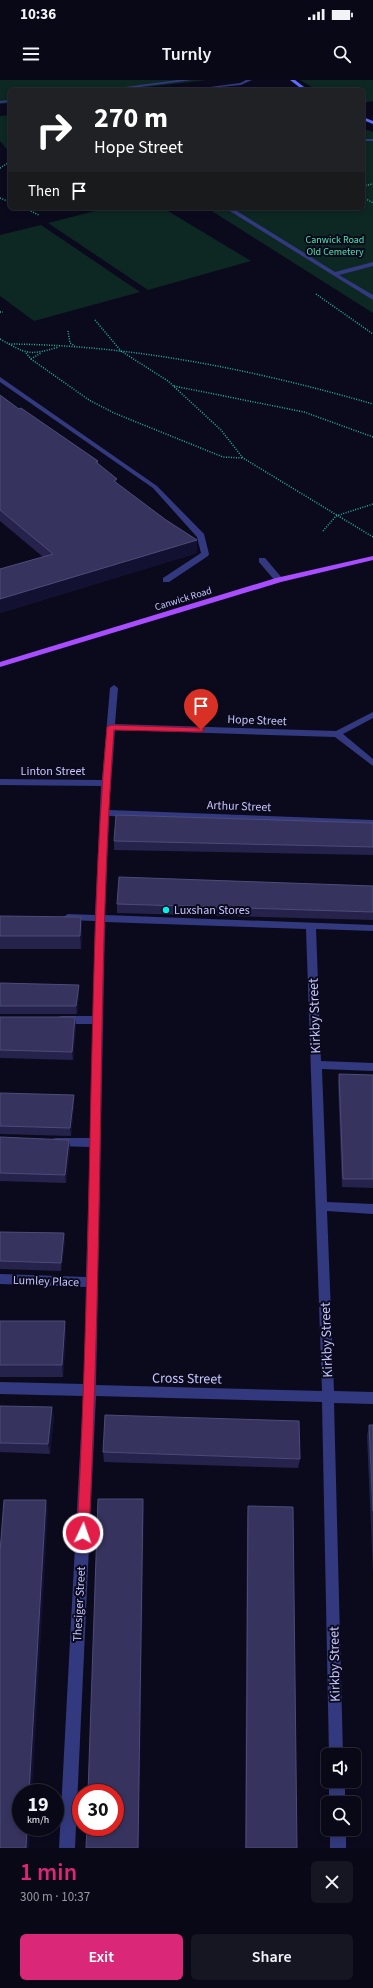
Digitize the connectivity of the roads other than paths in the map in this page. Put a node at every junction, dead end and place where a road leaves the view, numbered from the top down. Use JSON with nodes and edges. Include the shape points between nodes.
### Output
{"nodes":[{"id":1,"x":190,"y":80,"type":"edge"},
{"id":2,"x":250,"y":80,"type":"edge"},
{"id":3,"x":292,"y":80,"type":"edge"},
{"id":4,"x":121,"y":88,"type":"edge"},
{"id":5,"x":207,"y":88,"type":"edge"},
{"id":6,"x":303,"y":88,"type":"edge"},
{"id":7,"x":231,"y":210,"type":"edge"},
{"id":8,"x":373,"y":264,"type":"edge"},
{"id":9,"x":335,"y":274,"type":"junction"},
{"id":10,"x":373,"y":298,"type":"edge"},
{"id":11,"x":0,"y":379,"type":"edge"},
{"id":12,"x":373,"y":558,"type":"edge"},
{"id":13,"x":262,"y":560,"type":"dead end"},
{"id":14,"x":166,"y":580,"type":"dead end"},
{"id":15,"x":279,"y":580,"type":"junction"},
{"id":16,"x":0,"y":665,"type":"edge"},
{"id":17,"x":114,"y":688,"type":"dead end"},
{"id":18,"x":373,"y":715,"type":"edge"},
{"id":19,"x":111,"y":727,"type":"junction"},
{"id":20,"x":337,"y":734,"type":"junction"},
{"id":21,"x":373,"y":762,"type":"edge"},
{"id":22,"x":0,"y":782,"type":"edge"},
{"id":23,"x":106,"y":783,"type":"junction"},
{"id":24,"x":105,"y":813,"type":"junction"},
{"id":25,"x":373,"y":823,"type":"edge"},
{"id":26,"x":61,"y":917,"type":"edge"},
{"id":27,"x":100,"y":917,"type":"junction"},
{"id":28,"x":311,"y":925,"type":"junction"},
{"id":29,"x":373,"y":928,"type":"edge"},
{"id":30,"x":53,"y":1020,"type":"edge"},
{"id":31,"x":98,"y":1020,"type":"junction"},
{"id":32,"x":316,"y":1066,"type":"junction"},
{"id":33,"x":373,"y":1067,"type":"edge"},
{"id":34,"x":47,"y":1142,"type":"edge"},
{"id":35,"x":94,"y":1143,"type":"junction"},
{"id":36,"x":321,"y":1206,"type":"junction"},
{"id":37,"x":373,"y":1208,"type":"edge"},
{"id":38,"x":0,"y":1279,"type":"edge"},
{"id":39,"x":92,"y":1282,"type":"junction"},
{"id":40,"x":0,"y":1388,"type":"edge"},
{"id":41,"x":90,"y":1391,"type":"junction"},
{"id":42,"x":328,"y":1396,"type":"junction"},
{"id":43,"x":373,"y":1398,"type":"edge"},
{"id":44,"x":336,"y":1748,"type":"edge"},
{"id":45,"x":338,"y":1836,"type":"edge"},
{"id":46,"x":67,"y":1848,"type":"edge"},
{"id":47,"x":338,"y":1848,"type":"edge"}],
"edges":[{"from":1,"to":4,"type":"street"},
{"from":2,"to":5,"type":"street","via":[[241,84]]},
{"from":3,"to":6,"type":"main road"},
{"from":7,"to":9,"type":"street"},
{"from":8,"to":9,"type":"street"},
{"from":9,"to":10,"type":"street"},
{"from":11,"to":14,"type":"street","via":[[155,487],[201,536],[205,554]]},
{"from":12,"to":15,"type":"main road","name":"Canwick Road"},
{"from":13,"to":15,"type":"street"},
{"from":15,"to":16,"type":"main road","name":"Canwick Road"},
{"from":17,"to":19,"type":"street","name":"Thesiger Street"},
{"from":18,"to":20,"type":"street","name":"Hope Street"},
{"from":19,"to":20,"type":"street","name":"Hope Street"},
{"from":19,"to":23,"type":"street","name":"Thesiger Street"},
{"from":20,"to":21,"type":"street"},
{"from":22,"to":23,"type":"street","name":"Linton Street"},
{"from":23,"to":24,"type":"street","name":"Thesiger Street"},
{"from":24,"to":25,"type":"street","name":"Arthur Street"},
{"from":24,"to":27,"type":"street","name":"Thesiger Street"},
{"from":26,"to":27,"type":"street"},
{"from":27,"to":28,"type":"street"},
{"from":27,"to":31,"type":"street","name":"Thesiger Street"},
{"from":28,"to":29,"type":"street"},
{"from":28,"to":32,"type":"street","name":"Kirkby Street"},
{"from":30,"to":31,"type":"street"},
{"from":31,"to":35,"type":"street","name":"Thesiger Street"},
{"from":32,"to":33,"type":"street"},
{"from":32,"to":36,"type":"street","name":"Kirkby Street"},
{"from":34,"to":35,"type":"street"},
{"from":35,"to":39,"type":"street","name":"Thesiger Street"},
{"from":36,"to":37,"type":"street"},
{"from":36,"to":42,"type":"street","name":"Kirkby Street"},
{"from":38,"to":39,"type":"street","name":"Lumley Place"},
{"from":39,"to":41,"type":"street","name":"Thesiger Street"},
{"from":40,"to":41,"type":"street","name":"Cross Street"},
{"from":41,"to":42,"type":"street","name":"Cross Street"},
{"from":41,"to":46,"type":"street","name":"Thesiger Street"},
{"from":42,"to":43,"type":"street","name":"Cross Street"},
{"from":42,"to":44,"type":"street","name":"Kirkby Street"},
{"from":45,"to":47,"type":"street"}]}
